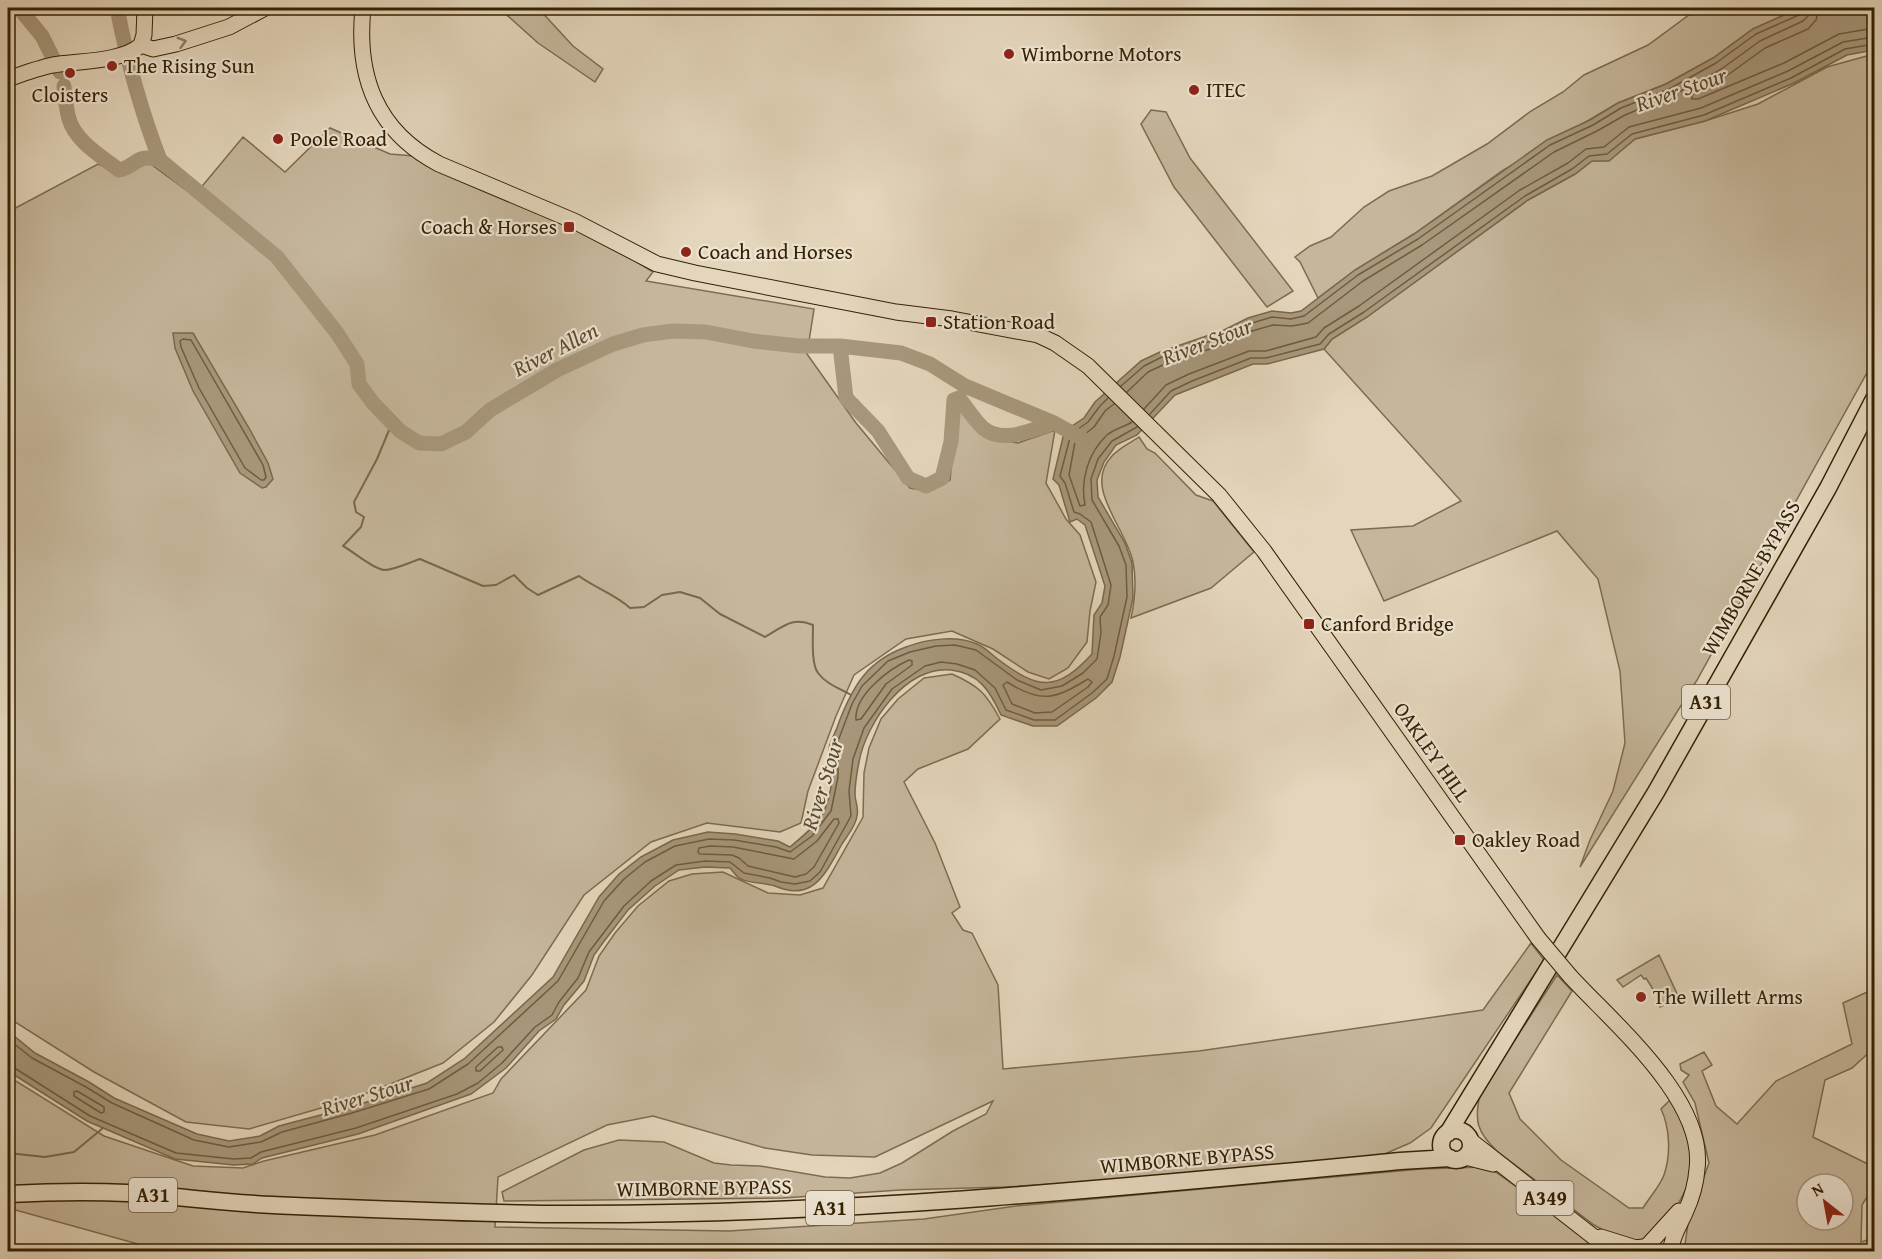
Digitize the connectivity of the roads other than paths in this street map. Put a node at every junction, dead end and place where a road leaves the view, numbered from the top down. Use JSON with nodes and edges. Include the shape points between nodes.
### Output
{"nodes":[{"id":1,"x":145,"y":8,"type":"edge"},
{"id":2,"x":265,"y":8,"type":"edge"},
{"id":3,"x":363,"y":8,"type":"edge"},
{"id":4,"x":137,"y":48,"type":"junction"},
{"id":5,"x":8,"y":79,"type":"edge"},
{"id":6,"x":1875,"y":399,"type":"edge"},
{"id":7,"x":1477,"y":1086,"type":"junction"},
{"id":8,"x":1446,"y":1134,"type":"junction"},
{"id":9,"x":1464,"y":1149,"type":"junction"},
{"id":10,"x":1400,"y":1161,"type":"junction"},
{"id":11,"x":1694,"y":1185,"type":"junction"},
{"id":12,"x":8,"y":1194,"type":"edge"},
{"id":13,"x":1585,"y":1229,"type":"junction"},
{"id":14,"x":1644,"y":1248,"type":"edge"},
{"id":15,"x":1614,"y":1251,"type":"edge"},
{"id":16,"x":1669,"y":1251,"type":"edge"}],
"edges":[{"from":1,"to":4,"type":"main road","via":[[144,35]]},
{"from":4,"to":2,"type":"main road","one_way":true,"via":[[153,49],[214,33]]},
{"from":3,"to":11,"type":"main road","name":"OAKLEY HILL","bridge":true,"via":[[361,49],[365,73],[377,102],[406,141],[426,158],[574,221],[657,264],[884,310],[1032,333],[1055,343],[1088,366],[1219,495],[1290,586],[1538,938],[1674,1091],[1696,1149]]},
{"from":4,"to":5,"type":"main road","via":[[93,62],[60,64]]},
{"from":6,"to":7,"type":"highway","name":"WIMBORNE BYPASS","number":"A31","via":[[1656,792]]},
{"from":7,"to":8,"type":"highway","name":"WIMBORNE BYPASS","number":"A31"},
{"from":7,"to":9,"type":"highway","name":"WIMBORNE BYPASS","number":"A31"},
{"from":8,"to":9,"type":"highway","via":[[1462,1131]]},
{"from":8,"to":9,"type":"highway","via":[[1442,1149]]},
{"from":8,"to":10,"type":"highway","name":"WIMBORNE BYPASS","number":"A31","via":[[1420,1154]]},
{"from":9,"to":10,"type":"highway","name":"WIMBORNE BYPASS","number":"A31"},
{"from":9,"to":13,"type":"main road","number":"A349","via":[[1504,1168]]},
{"from":10,"to":12,"type":"highway","name":"WIMBORNE BYPASS","number":"A31","via":[[1057,1194],[830,1208],[556,1214],[299,1206],[124,1193]]},
{"from":11,"to":14,"type":"main road","name":"OAKLEY HILL","via":[[1675,1216]]},
{"from":11,"to":16,"type":"main road","name":"OAKLEY HILL"},
{"from":13,"to":14,"type":"main road","number":"A349"},
{"from":13,"to":15,"type":"main road","number":"A349"},
{"from":14,"to":16,"type":"main road","via":[[1659,1245]]}]}
